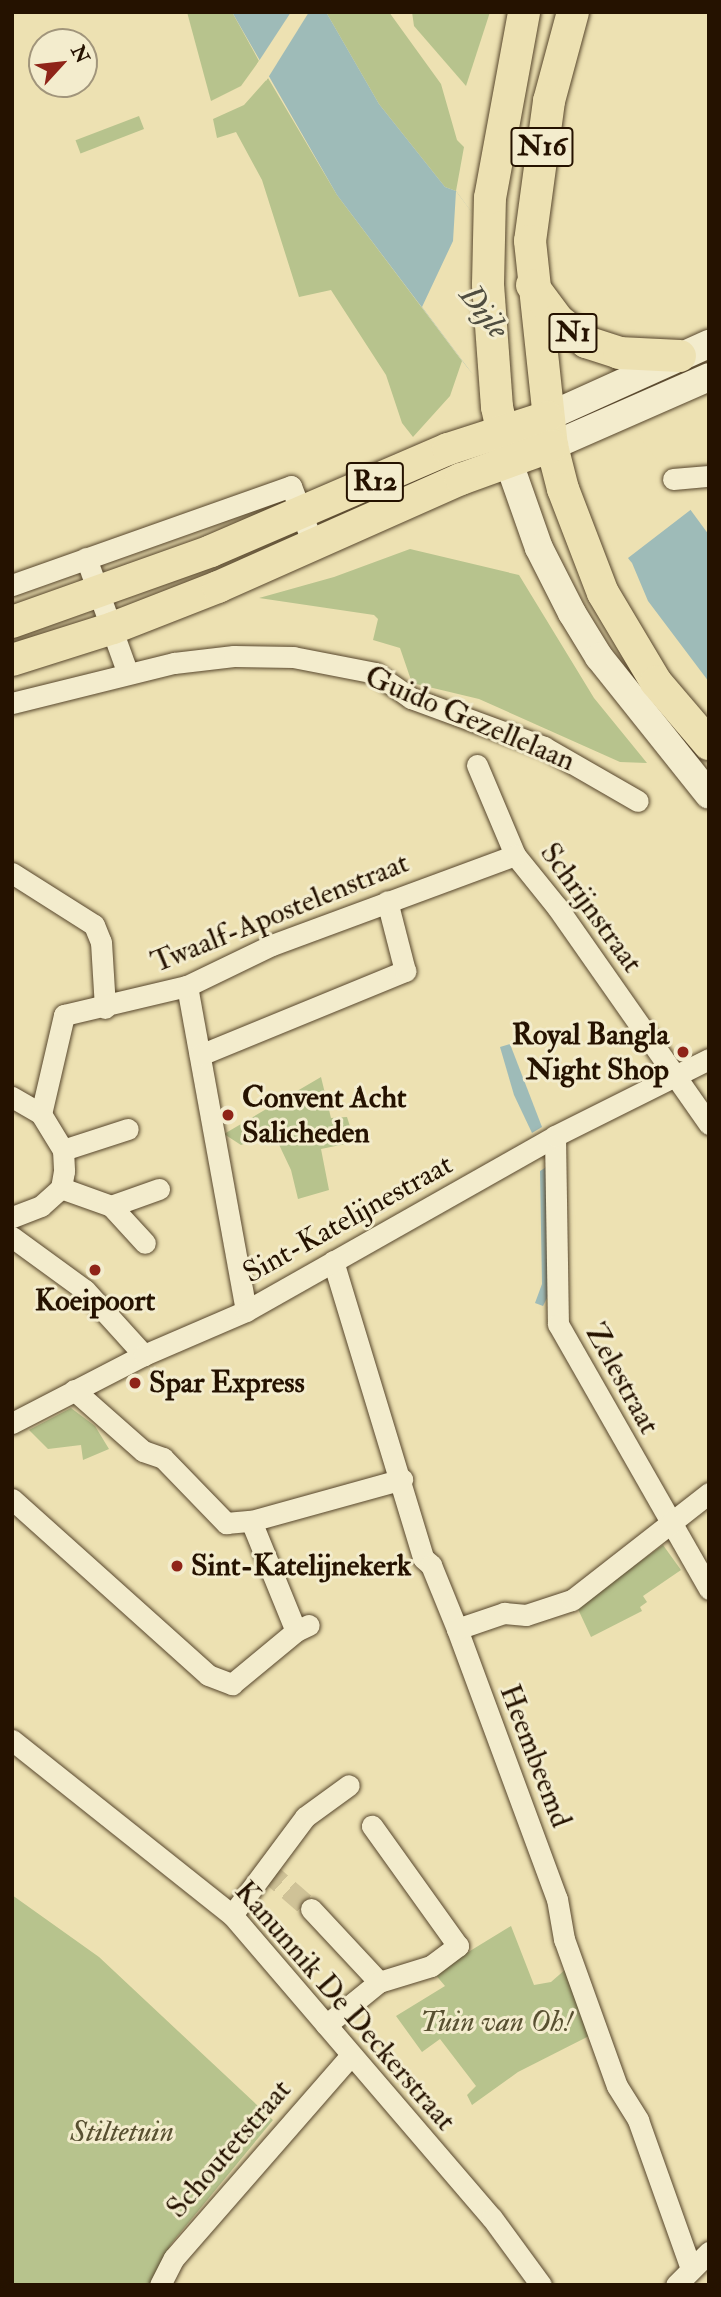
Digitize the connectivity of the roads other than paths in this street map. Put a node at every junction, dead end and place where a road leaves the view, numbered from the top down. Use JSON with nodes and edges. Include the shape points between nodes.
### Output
{"nodes":[{"id":1,"x":524,"y":12,"type":"edge"},
{"id":2,"x":573,"y":12,"type":"edge"},
{"id":3,"x":532,"y":288,"type":"junction"},
{"id":4,"x":709,"y":344,"type":"edge"},
{"id":5,"x":680,"y":356,"type":"junction"},
{"id":6,"x":709,"y":377,"type":"edge"},
{"id":7,"x":503,"y":421,"type":"junction"},
{"id":8,"x":535,"y":445,"type":"junction"},
{"id":9,"x":709,"y":476,"type":"edge"},
{"id":10,"x":673,"y":479,"type":"dead end"},
{"id":11,"x":296,"y":500,"type":"junction"},
{"id":12,"x":313,"y":544,"type":"junction"},
{"id":13,"x":92,"y":574,"type":"junction"},
{"id":14,"x":12,"y":585,"type":"edge"},
{"id":15,"x":12,"y":622,"type":"edge"},
{"id":16,"x":113,"y":628,"type":"junction"},
{"id":17,"x":12,"y":660,"type":"edge"},
{"id":18,"x":127,"y":671,"type":"junction"},
{"id":19,"x":12,"y":703,"type":"edge"},
{"id":20,"x":709,"y":744,"type":"edge"},
{"id":21,"x":477,"y":765,"type":"dead end"},
{"id":22,"x":709,"y":795,"type":"edge"},
{"id":23,"x":638,"y":801,"type":"dead end"},
{"id":24,"x":515,"y":855,"type":"junction"},
{"id":25,"x":12,"y":873,"type":"edge"},
{"id":26,"x":387,"y":901,"type":"junction"},
{"id":27,"x":187,"y":986,"type":"junction"},
{"id":28,"x":105,"y":1008,"type":"junction"},
{"id":29,"x":200,"y":1055,"type":"junction"},
{"id":30,"x":709,"y":1059,"type":"edge"},
{"id":31,"x":673,"y":1077,"type":"junction"},
{"id":32,"x":12,"y":1097,"type":"edge"},
{"id":33,"x":41,"y":1114,"type":"junction"},
{"id":34,"x":709,"y":1124,"type":"edge"},
{"id":35,"x":128,"y":1129,"type":"dead end"},
{"id":36,"x":555,"y":1136,"type":"junction"},
{"id":37,"x":63,"y":1150,"type":"junction"},
{"id":38,"x":61,"y":1188,"type":"junction"},
{"id":39,"x":159,"y":1189,"type":"dead end"},
{"id":40,"x":111,"y":1206,"type":"junction"},
{"id":41,"x":12,"y":1217,"type":"edge"},
{"id":42,"x":12,"y":1237,"type":"edge"},
{"id":43,"x":145,"y":1243,"type":"dead end"},
{"id":44,"x":333,"y":1262,"type":"junction"},
{"id":45,"x":246,"y":1311,"type":"junction"},
{"id":46,"x":144,"y":1354,"type":"junction"},
{"id":47,"x":75,"y":1390,"type":"junction"},
{"id":48,"x":12,"y":1423,"type":"edge"},
{"id":49,"x":402,"y":1479,"type":"junction"},
{"id":50,"x":709,"y":1493,"type":"edge"},
{"id":51,"x":12,"y":1499,"type":"edge"},
{"id":52,"x":251,"y":1521,"type":"junction"},
{"id":53,"x":672,"y":1526,"type":"junction"},
{"id":54,"x":709,"y":1589,"type":"edge"},
{"id":55,"x":457,"y":1629,"type":"junction"},
{"id":56,"x":12,"y":1740,"type":"edge"},
{"id":57,"x":349,"y":1785,"type":"dead end"},
{"id":58,"x":372,"y":1826,"type":"dead end"},
{"id":59,"x":311,"y":1909,"type":"tunnel mouth"},
{"id":60,"x":232,"y":1914,"type":"junction"},
{"id":61,"x":379,"y":1982,"type":"junction"},
{"id":62,"x":326,"y":2025,"type":"junction"},
{"id":63,"x":350,"y":2056,"type":"junction"},
{"id":64,"x":709,"y":2252,"type":"edge"},
{"id":65,"x":691,"y":2269,"type":"junction"},
{"id":66,"x":160,"y":2285,"type":"edge"},
{"id":67,"x":541,"y":2285,"type":"edge"},
{"id":68,"x":676,"y":2285,"type":"edge"}],
"edges":[{"from":1,"to":7,"type":"main road","number":"N16","via":[[503,111],[489,235]]},
{"from":2,"to":3,"type":"main road","number":"N16","via":[[549,101],[530,241]]},
{"from":3,"to":5,"type":"main road","number":"N1","via":[[558,320],[586,342],[620,353]]},
{"from":3,"to":8,"type":"main road","number":"N16"},
{"from":4,"to":5,"type":"main road","number":"N1"},
{"from":5,"to":8,"type":"main road","number":"N1","via":[[606,391]]},
{"from":6,"to":8,"type":"main road","via":[[624,415]]},
{"from":7,"to":8,"type":"main road","number":"R12"},
{"from":7,"to":8,"type":"main road"},
{"from":7,"to":11,"type":"main road","number":"R12"},
{"from":8,"to":12,"type":"main road","number":"R12"},
{"from":8,"to":20,"type":"main road","via":[[567,500],[617,617],[656,682]]},
{"from":8,"to":22,"type":"main road","via":[[539,548],[599,657]]},
{"from":9,"to":10,"type":"street"},
{"from":11,"to":12,"type":"street"},
{"from":11,"to":13,"type":"main road","number":"R12"},
{"from":12,"to":16,"type":"main road","number":"R12"},
{"from":13,"to":14,"type":"street"},
{"from":13,"to":15,"type":"main road","number":"R12"},
{"from":13,"to":16,"type":"street"},
{"from":16,"to":17,"type":"main road","number":"R12"},
{"from":16,"to":18,"type":"street"},
{"from":18,"to":19,"type":"street","name":"Guido Gezellelaan"},
{"from":18,"to":23,"type":"street","name":"Guido Gezellelaan","via":[[234,656],[293,657],[375,673],[411,698],[544,747]]},
{"from":21,"to":24,"type":"street","name":"Schrijnstraat"},
{"from":24,"to":26,"type":"street","name":"Twaalf-Apostelenstraat"},
{"from":24,"to":31,"type":"street","name":"Schrijnstraat","via":[[557,907]]},
{"from":25,"to":28,"type":"street","via":[[94,925],[101,942]]},
{"from":26,"to":27,"type":"street","name":"Twaalf-Apostelenstraat","via":[[272,944]]},
{"from":26,"to":29,"type":"street","via":[[405,971]]},
{"from":27,"to":28,"type":"street","name":"Twaalf-Apostelenstraat"},
{"from":27,"to":29,"type":"street"},
{"from":28,"to":33,"type":"street","name":"Twaalf-Apostelenstraat","via":[[64,1015]]},
{"from":29,"to":45,"type":"street"},
{"from":30,"to":31,"type":"street","name":"Sint-Katelijnestraat"},
{"from":31,"to":34,"type":"street","name":"Schrijnstraat"},
{"from":31,"to":36,"type":"street","name":"Sint-Katelijnestraat"},
{"from":32,"to":33,"type":"street"},
{"from":33,"to":37,"type":"street"},
{"from":35,"to":37,"type":"street"},
{"from":36,"to":44,"type":"street","name":"Sint-Katelijnestraat"},
{"from":36,"to":53,"type":"street","name":"Zelestraat","via":[[558,1324]]},
{"from":37,"to":38,"type":"street"},
{"from":38,"to":40,"type":"street"},
{"from":38,"to":41,"type":"street","via":[[41,1206]]},
{"from":39,"to":40,"type":"street"},
{"from":40,"to":43,"type":"street"},
{"from":42,"to":46,"type":"street","via":[[85,1290]]},
{"from":44,"to":45,"type":"street","name":"Sint-Katelijnestraat"},
{"from":44,"to":49,"type":"street","name":"Heembeemd"},
{"from":45,"to":46,"type":"street","name":"Sint-Katelijnestraat"},
{"from":46,"to":47,"type":"street","name":"Sint-Katelijnestraat"},
{"from":47,"to":48,"type":"street","name":"Sint-Katelijnestraat"},
{"from":47,"to":52,"type":"street","via":[[143,1451],[163,1458],[226,1522]]},
{"from":49,"to":52,"type":"street"},
{"from":49,"to":55,"type":"street","name":"Heembeemd","via":[[401,1494],[423,1558],[431,1565]]},
{"from":50,"to":53,"type":"street"},
{"from":51,"to":52,"type":"street","via":[[208,1675],[232,1684],[302,1628]]},
{"from":53,"to":54,"type":"street","name":"Zelestraat"},
{"from":53,"to":55,"type":"street","via":[[572,1600]]},
{"from":55,"to":65,"type":"street","name":"Heembeemd","via":[[557,1899],[564,1939],[617,2086],[638,2120]]},
{"from":56,"to":60,"type":"street","name":"Kanunnik De Deckerstraat"},
{"from":57,"to":60,"type":"street","via":[[305,1816]]},
{"from":58,"to":61,"type":"street","via":[[458,1946],[431,1966]]},
{"from":59,"to":61,"type":"street"},
{"from":60,"to":62,"type":"street","name":"Kanunnik De Deckerstraat"},
{"from":61,"to":62,"type":"street"},
{"from":62,"to":63,"type":"street","name":"Kanunnik De Deckerstraat"},
{"from":63,"to":66,"type":"street","name":"Schoutetstraat","via":[[174,2258]]},
{"from":63,"to":67,"type":"street","name":"Kanunnik De Deckerstraat","via":[[492,2218]]},
{"from":64,"to":65,"type":"street"},
{"from":65,"to":68,"type":"street"}]}
